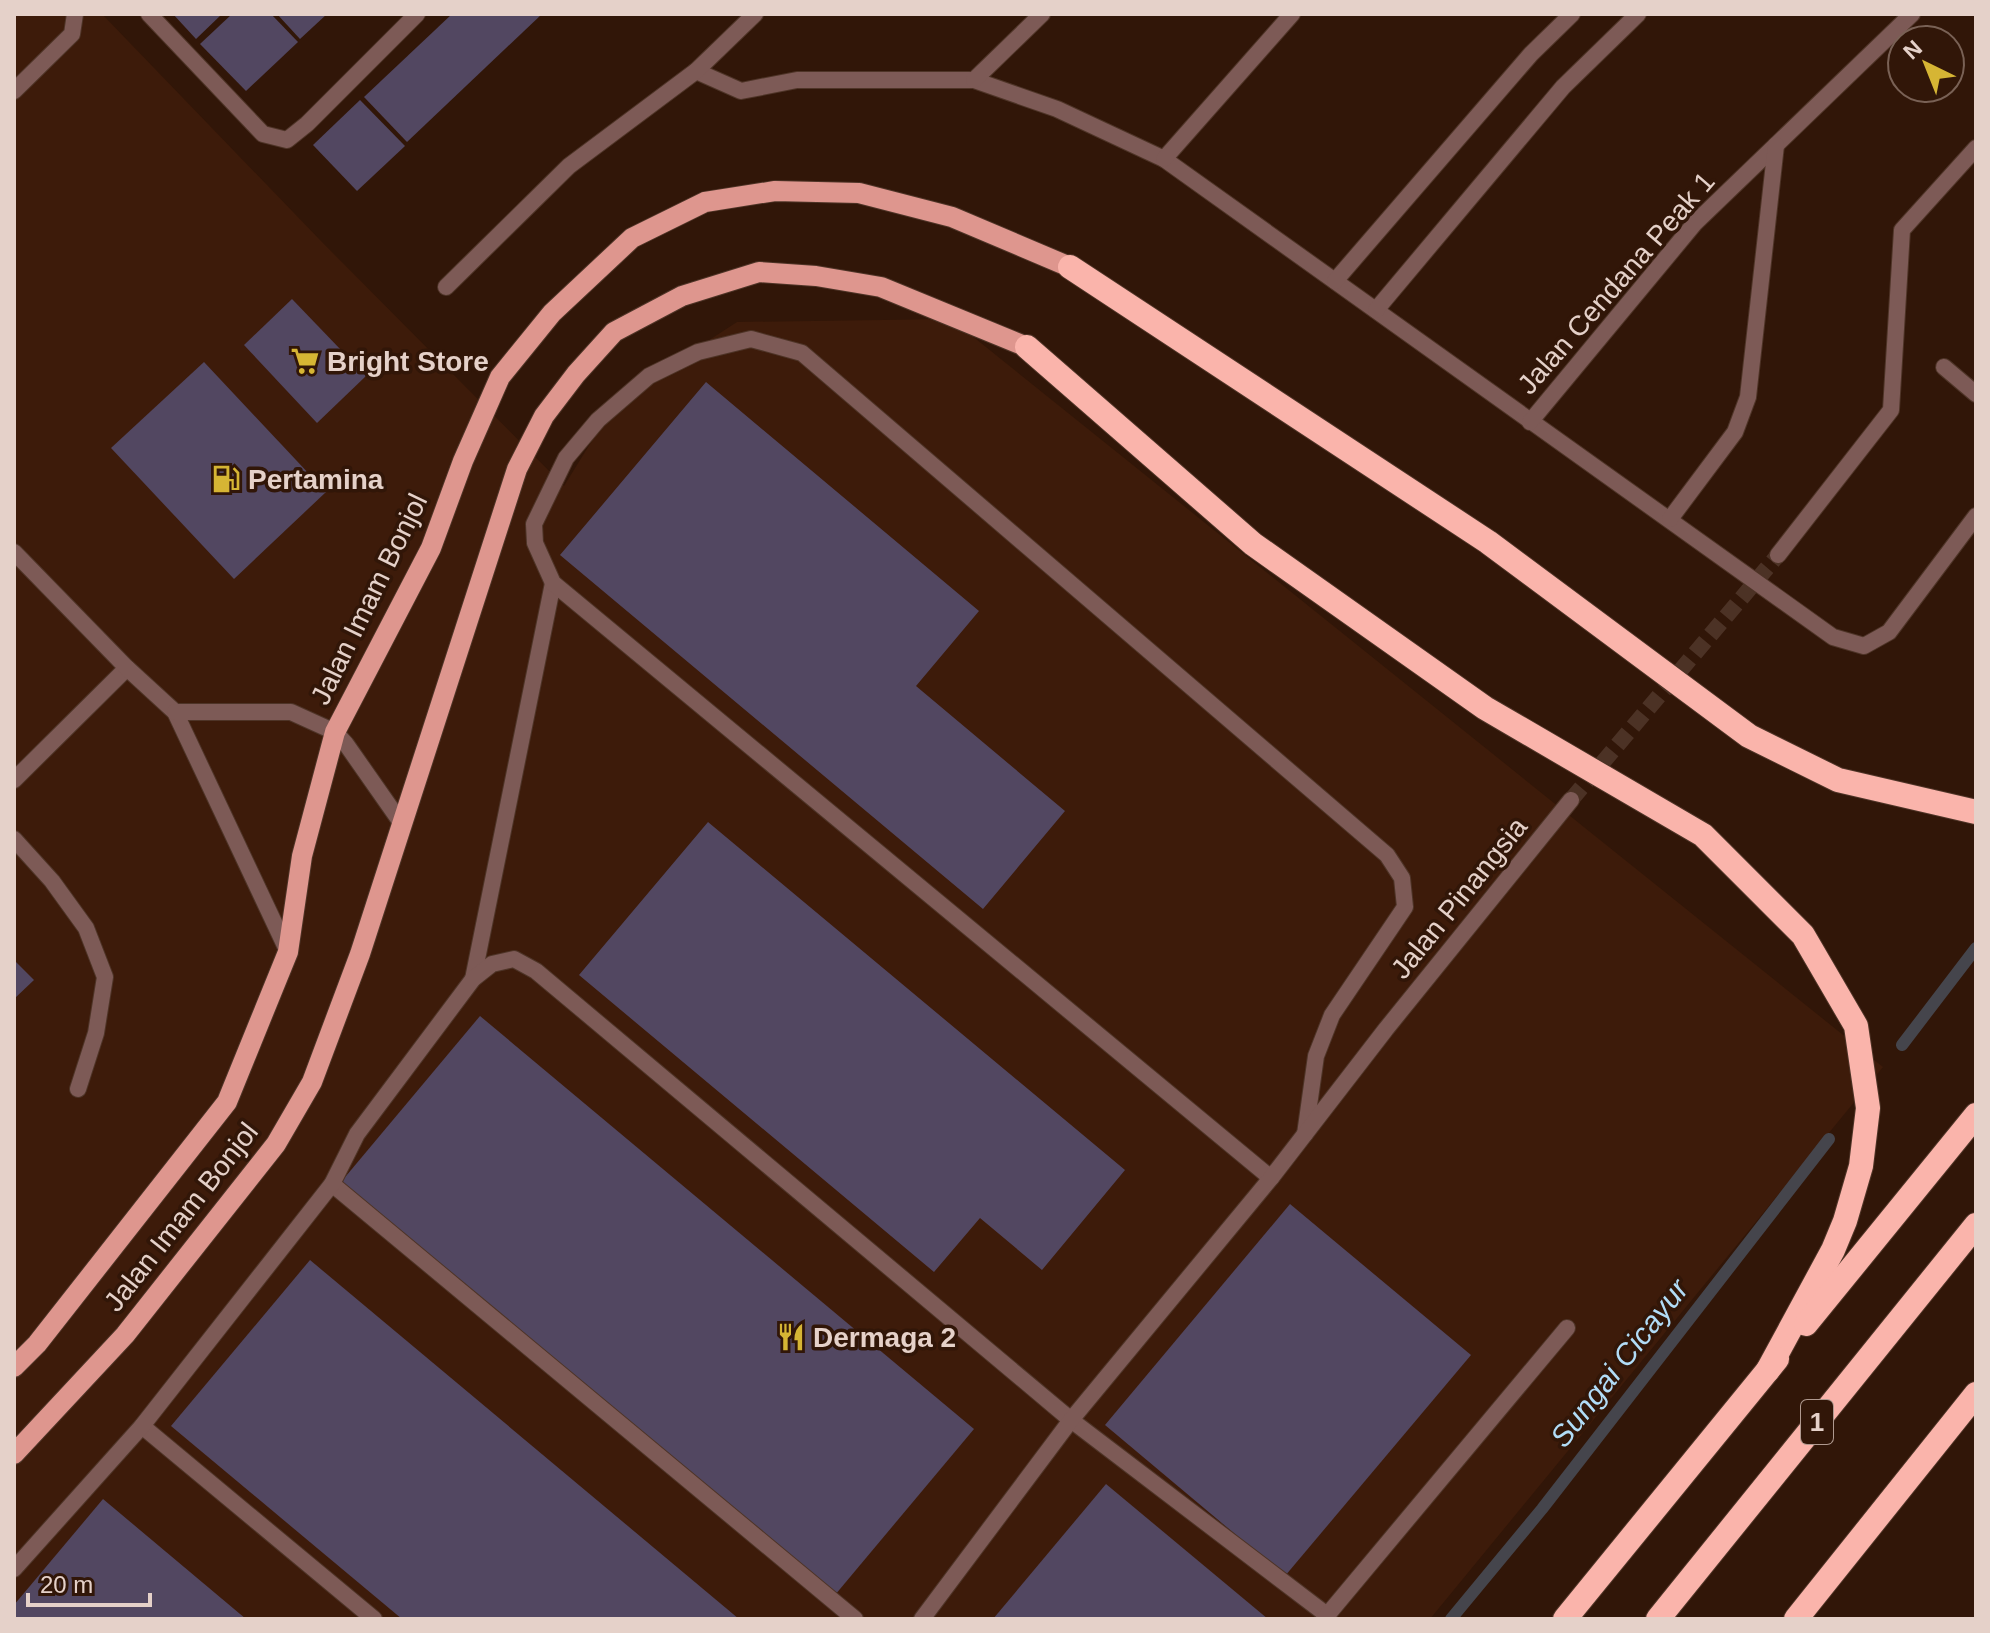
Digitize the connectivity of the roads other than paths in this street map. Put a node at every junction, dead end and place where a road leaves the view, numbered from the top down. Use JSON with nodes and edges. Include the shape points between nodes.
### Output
{"nodes":[{"id":1,"x":75,"y":14,"type":"edge"},
{"id":2,"x":149,"y":14,"type":"edge"},
{"id":3,"x":417,"y":14,"type":"edge"},
{"id":4,"x":755,"y":14,"type":"edge"},
{"id":5,"x":1042,"y":14,"type":"edge"},
{"id":6,"x":1292,"y":14,"type":"edge"},
{"id":7,"x":1572,"y":14,"type":"edge"},
{"id":8,"x":1638,"y":14,"type":"edge"},
{"id":9,"x":1912,"y":14,"type":"edge"},
{"id":10,"x":696,"y":71,"type":"junction"},
{"id":11,"x":974,"y":80,"type":"junction"},
{"id":12,"x":14,"y":91,"type":"edge"},
{"id":13,"x":1776,"y":145,"type":"junction"},
{"id":14,"x":1976,"y":148,"type":"edge"},
{"id":15,"x":1164,"y":159,"type":"junction"},
{"id":16,"x":1070,"y":267,"type":"joint"},
{"id":17,"x":1335,"y":281,"type":"junction"},
{"id":18,"x":446,"y":287,"type":"dead end"},
{"id":19,"x":1376,"y":310,"type":"junction"},
{"id":20,"x":1027,"y":347,"type":"joint"},
{"id":21,"x":1944,"y":367,"type":"dead end"},
{"id":22,"x":1976,"y":394,"type":"edge"},
{"id":23,"x":1530,"y":422,"type":"junction"},
{"id":24,"x":1976,"y":516,"type":"edge"},
{"id":25,"x":1670,"y":519,"type":"junction"},
{"id":26,"x":14,"y":552,"type":"edge"},
{"id":27,"x":1778,"y":555,"type":"tunnel mouth"},
{"id":28,"x":553,"y":583,"type":"junction"},
{"id":29,"x":127,"y":668,"type":"junction"},
{"id":30,"x":175,"y":712,"type":"junction"},
{"id":31,"x":335,"y":732,"type":"junction"},
{"id":32,"x":14,"y":780,"type":"edge"},
{"id":33,"x":1571,"y":800,"type":"tunnel mouth"},
{"id":34,"x":1976,"y":812,"type":"edge"},
{"id":35,"x":402,"y":824,"type":"junction"},
{"id":36,"x":14,"y":839,"type":"edge"},
{"id":37,"x":288,"y":952,"type":"junction"},
{"id":38,"x":473,"y":979,"type":"junction"},
{"id":39,"x":78,"y":1089,"type":"dead end"},
{"id":40,"x":1976,"y":1115,"type":"edge"},
{"id":41,"x":1305,"y":1134,"type":"junction"},
{"id":42,"x":1271,"y":1178,"type":"junction"},
{"id":43,"x":332,"y":1184,"type":"junction"},
{"id":44,"x":1976,"y":1225,"type":"edge"},
{"id":45,"x":1567,"y":1328,"type":"dead end"},
{"id":46,"x":14,"y":1367,"type":"edge"},
{"id":47,"x":1768,"y":1370,"type":"junction"},
{"id":48,"x":1976,"y":1394,"type":"edge"},
{"id":49,"x":1071,"y":1420,"type":"junction"},
{"id":50,"x":142,"y":1426,"type":"junction"},
{"id":51,"x":14,"y":1454,"type":"edge"},
{"id":52,"x":14,"y":1569,"type":"edge"},
{"id":53,"x":1325,"y":1617,"type":"edge"},
{"id":54,"x":374,"y":1619,"type":"edge"},
{"id":55,"x":855,"y":1619,"type":"edge"},
{"id":56,"x":922,"y":1619,"type":"edge"},
{"id":57,"x":1565,"y":1619,"type":"edge"},
{"id":58,"x":1658,"y":1619,"type":"edge"},
{"id":59,"x":1796,"y":1619,"type":"edge"}],
"edges":[{"from":1,"to":12,"type":"street","via":[[72,34]]},
{"from":2,"to":3,"type":"street","via":[[263,134],[287,140]]},
{"from":4,"to":10,"type":"street"},
{"from":5,"to":11,"type":"street"},
{"from":6,"to":15,"type":"street"},
{"from":7,"to":17,"type":"street","via":[[1531,54]]},
{"from":8,"to":19,"type":"street","via":[[1563,87]]},
{"from":9,"to":13,"type":"street","name":"Jalan Cendana Peak 1"},
{"from":10,"to":11,"type":"street","via":[[741,91],[797,80]]},
{"from":10,"to":18,"type":"street","via":[[569,166]]},
{"from":11,"to":15,"type":"street","via":[[1057,109]]},
{"from":13,"to":23,"type":"street","name":"Jalan Cendana Peak 1","via":[[1695,223]]},
{"from":13,"to":25,"type":"street","via":[[1748,397],[1735,432]]},
{"from":14,"to":27,"type":"street","via":[[1902,230],[1891,410]]},
{"from":15,"to":17,"type":"street"},
{"from":16,"to":31,"type":"main road","name":"Jalan Imam Bonjol","via":[[952,217],[859,193],[775,191],[705,202],[632,238],[552,313],[500,377],[431,548]]},
{"from":16,"to":34,"type":"highway","via":[[1488,542],[1749,736],[1838,780]]},
{"from":17,"to":19,"type":"street"},
{"from":19,"to":23,"type":"street"},
{"from":20,"to":35,"type":"main road","name":"Jalan Imam Bonjol","via":[[881,287],[759,272],[682,296],[614,332],[544,416],[517,469]]},
{"from":20,"to":47,"type":"highway","via":[[1253,544],[1485,708],[1703,835],[1803,935],[1856,1026],[1868,1108],[1861,1166],[1845,1221]]},
{"from":21,"to":22,"type":"street"},
{"from":23,"to":25,"type":"street"},
{"from":24,"to":25,"type":"street","via":[[1889,632],[1864,646],[1833,637]]},
{"from":26,"to":29,"type":"street"},
{"from":28,"to":38,"type":"street"},
{"from":28,"to":41,"type":"street","via":[[535,543],[534,524],[566,458],[598,420],[649,376],[698,352],[751,339],[802,353],[1387,855],[1402,878],[1405,907],[1332,1015],[1316,1056]]},
{"from":28,"to":42,"type":"street"},
{"from":29,"to":30,"type":"street"},
{"from":29,"to":32,"type":"street"},
{"from":30,"to":31,"type":"street","via":[[291,712]]},
{"from":30,"to":37,"type":"street"},
{"from":31,"to":35,"type":"street"},
{"from":31,"to":37,"type":"main road","name":"Jalan Imam Bonjol","via":[[302,856]]},
{"from":33,"to":41,"type":"street","name":"Jalan Pinangsia"},
{"from":35,"to":51,"type":"main road","name":"Jalan Imam Bonjol","via":[[321,1061],[276,1144],[125,1335]]},
{"from":36,"to":39,"type":"street","via":[[86,928],[105,977],[96,1033]]},
{"from":37,"to":46,"type":"main road","name":"Jalan Imam Bonjol","via":[[227,1102]]},
{"from":38,"to":43,"type":"street","via":[[357,1134]]},
{"from":38,"to":49,"type":"street","via":[[492,964],[514,959],[536,971]]},
{"from":40,"to":47,"type":"highway"},
{"from":41,"to":42,"type":"street","name":"Jalan Pinangsia"},
{"from":42,"to":49,"type":"street","name":"Jalan Pinangsia"},
{"from":43,"to":50,"type":"street"},
{"from":43,"to":55,"type":"street"},
{"from":44,"to":58,"type":"highway","number":"1"},
{"from":45,"to":53,"type":"street"},
{"from":47,"to":57,"type":"highway"},
{"from":48,"to":59,"type":"highway"},
{"from":49,"to":53,"type":"street"},
{"from":49,"to":56,"type":"street","name":"Jalan Pinangsia"},
{"from":50,"to":52,"type":"street"},
{"from":50,"to":54,"type":"street"}]}
